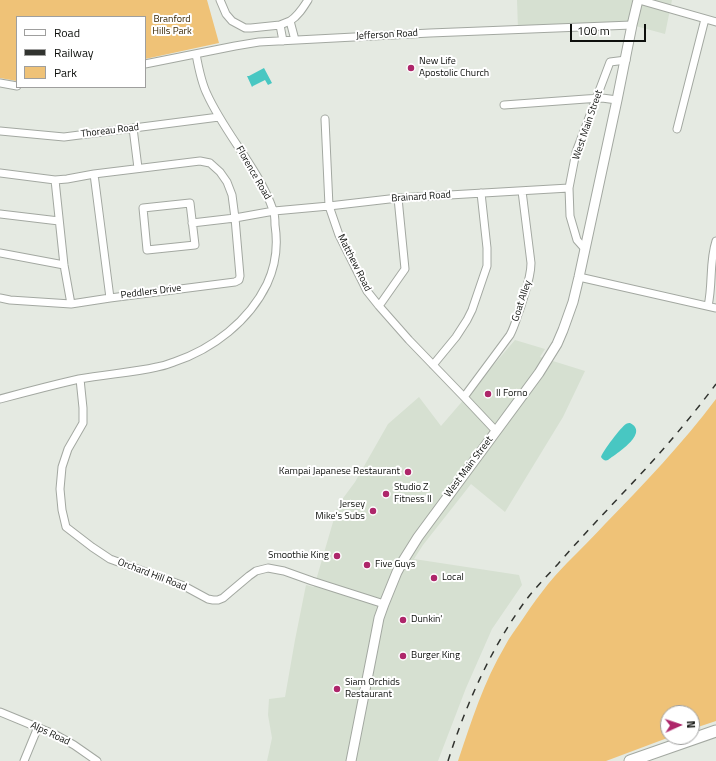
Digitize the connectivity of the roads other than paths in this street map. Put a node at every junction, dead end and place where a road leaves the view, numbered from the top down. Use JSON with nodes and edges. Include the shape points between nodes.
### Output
{"nodes":[{"id":1,"x":220,"y":0,"type":"edge"},
{"id":2,"x":308,"y":0,"type":"edge"},
{"id":3,"x":638,"y":0,"type":"edge"},
{"id":4,"x":705,"y":19,"type":"junction"},
{"id":5,"x":290,"y":21,"type":"junction"},
{"id":6,"x":716,"y":22,"type":"edge"},
{"id":7,"x":280,"y":25,"type":"junction"},
{"id":8,"x":632,"y":25,"type":"junction"},
{"id":9,"x":295,"y":40,"type":"junction"},
{"id":10,"x":283,"y":41,"type":"junction"},
{"id":11,"x":196,"y":54,"type":"junction"},
{"id":12,"x":626,"y":60,"type":"junction"},
{"id":13,"x":146,"y":64,"type":"edge"},
{"id":14,"x":0,"y":83,"type":"edge"},
{"id":15,"x":16,"y":86,"type":"edge"},
{"id":16,"x":597,"y":98,"type":"junction"},
{"id":17,"x":617,"y":100,"type":"junction"},
{"id":18,"x":504,"y":105,"type":"dead end"},
{"id":19,"x":219,"y":117,"type":"junction"},
{"id":20,"x":325,"y":119,"type":"dead end"},
{"id":21,"x":133,"y":128,"type":"junction"},
{"id":22,"x":677,"y":129,"type":"dead end"},
{"id":23,"x":0,"y":131,"type":"edge"},
{"id":24,"x":138,"y":168,"type":"junction"},
{"id":25,"x":0,"y":173,"type":"edge"},
{"id":26,"x":94,"y":174,"type":"junction"},
{"id":27,"x":55,"y":180,"type":"junction"},
{"id":28,"x":569,"y":188,"type":"junction"},
{"id":29,"x":522,"y":191,"type":"junction"},
{"id":30,"x":481,"y":193,"type":"junction"},
{"id":31,"x":398,"y":198,"type":"junction"},
{"id":32,"x":329,"y":206,"type":"junction"},
{"id":33,"x":274,"y":211,"type":"junction"},
{"id":34,"x":0,"y":214,"type":"edge"},
{"id":35,"x":235,"y":218,"type":"junction"},
{"id":36,"x":59,"y":221,"type":"junction"},
{"id":37,"x":192,"y":223,"type":"junction"},
{"id":38,"x":716,"y":241,"type":"edge"},
{"id":39,"x":585,"y":249,"type":"junction"},
{"id":40,"x":0,"y":253,"type":"edge"},
{"id":41,"x":64,"y":265,"type":"junction"},
{"id":42,"x":579,"y":277,"type":"junction"},
{"id":43,"x":0,"y":298,"type":"edge"},
{"id":44,"x":110,"y":298,"type":"junction"},
{"id":45,"x":71,"y":304,"type":"junction"},
{"id":46,"x":379,"y":306,"type":"junction"},
{"id":47,"x":708,"y":306,"type":"junction"},
{"id":48,"x":716,"y":308,"type":"edge"},
{"id":49,"x":433,"y":365,"type":"junction"},
{"id":50,"x":80,"y":379,"type":"junction"},
{"id":51,"x":464,"y":397,"type":"junction"},
{"id":52,"x":0,"y":399,"type":"edge"},
{"id":53,"x":496,"y":432,"type":"junction"},
{"id":54,"x":384,"y":604,"type":"junction"},
{"id":55,"x":0,"y":712,"type":"edge"},
{"id":56,"x":38,"y":727,"type":"junction"},
{"id":57,"x":716,"y":731,"type":"edge"},
{"id":58,"x":716,"y":735,"type":"edge"},
{"id":59,"x":89,"y":758,"type":"edge"},
{"id":60,"x":24,"y":761,"type":"edge"},
{"id":61,"x":97,"y":761,"type":"edge"},
{"id":62,"x":352,"y":761,"type":"edge"},
{"id":63,"x":630,"y":761,"type":"edge"},
{"id":64,"x":642,"y":761,"type":"edge"}],
"edges":[{"from":1,"to":7,"type":"street","via":[[232,21],[245,28]]},
{"from":2,"to":5,"type":"street"},
{"from":3,"to":4,"type":"street"},
{"from":3,"to":8,"type":"main road","name":"West Main Street"},
{"from":4,"to":6,"type":"street"},
{"from":4,"to":22,"type":"street"},
{"from":5,"to":7,"type":"street"},
{"from":5,"to":9,"type":"street"},
{"from":7,"to":10,"type":"street"},
{"from":8,"to":9,"type":"street","name":"Jefferson Road"},
{"from":8,"to":12,"type":"main road","name":"West Main Street"},
{"from":9,"to":10,"type":"street","name":"Jefferson Road"},
{"from":10,"to":11,"type":"street","name":"Jefferson Road","via":[[259,42]]},
{"from":11,"to":13,"type":"street","name":"Jefferson Road"},
{"from":11,"to":19,"type":"street","name":"Florence Road","via":[[206,94]]},
{"from":12,"to":16,"type":"street","name":"West Main Street","via":[[610,62]]},
{"from":12,"to":17,"type":"main road","name":"West Main Street"},
{"from":14,"to":15,"type":"street"},
{"from":16,"to":17,"type":"street"},
{"from":16,"to":18,"type":"street"},
{"from":16,"to":28,"type":"street","name":"West Main Street","via":[[576,152]]},
{"from":17,"to":39,"type":"main road","name":"West Main Street"},
{"from":19,"to":21,"type":"street","name":"Thoreau Road"},
{"from":19,"to":33,"type":"street","name":"Florence Road","via":[[250,165]]},
{"from":20,"to":32,"type":"street","name":"Matthew Road"},
{"from":21,"to":23,"type":"street","name":"Thoreau Road","via":[[64,137]]},
{"from":21,"to":24,"type":"street"},
{"from":24,"to":26,"type":"street","name":"Peddlers Drive"},
{"from":24,"to":35,"type":"street","name":"Peddlers Drive","via":[[200,160],[210,163],[227,182],[232,195]]},
{"from":25,"to":27,"type":"street","name":"Peddlers Drive"},
{"from":26,"to":27,"type":"street","name":"Peddlers Drive"},
{"from":26,"to":44,"type":"street"},
{"from":27,"to":36,"type":"street"},
{"from":28,"to":29,"type":"street","name":"Brainard Road"},
{"from":28,"to":39,"type":"street","name":"West Main Street","via":[[570,216],[577,240]]},
{"from":29,"to":30,"type":"street","name":"Brainard Road"},
{"from":29,"to":51,"type":"street","name":"Goat Alley","via":[[531,272],[510,335]]},
{"from":30,"to":31,"type":"street","name":"Brainard Road"},
{"from":30,"to":49,"type":"street","via":[[487,266],[467,320]]},
{"from":31,"to":32,"type":"street","name":"Brainard Road"},
{"from":31,"to":46,"type":"street","via":[[405,269]]},
{"from":32,"to":33,"type":"street","name":"Brainard Road"},
{"from":32,"to":46,"type":"street","name":"Matthew Road","via":[[353,264],[367,291]]},
{"from":33,"to":35,"type":"street"},
{"from":33,"to":50,"type":"street","name":"Florence Road","via":[[277,248],[270,278],[252,307],[228,332],[213,344],[192,355],[159,367]]},
{"from":34,"to":36,"type":"street"},
{"from":35,"to":37,"type":"street"},
{"from":35,"to":44,"type":"street","name":"Peddlers Drive","via":[[239,280]]},
{"from":36,"to":41,"type":"street"},
{"from":37,"to":37,"type":"street","via":[[195,245],[147,250],[143,208],[190,203]]},
{"from":38,"to":47,"type":"street"},
{"from":39,"to":42,"type":"main road","name":"West Main Street"},
{"from":40,"to":41,"type":"street"},
{"from":41,"to":45,"type":"street"},
{"from":42,"to":47,"type":"street"},
{"from":42,"to":53,"type":"main road","name":"West Main Street","via":[[570,312],[557,344],[540,373]]},
{"from":43,"to":45,"type":"street","name":"Peddlers Drive"},
{"from":44,"to":45,"type":"street","name":"Peddlers Drive"},
{"from":46,"to":49,"type":"street","name":"Matthew Road"},
{"from":47,"to":48,"type":"street"},
{"from":49,"to":51,"type":"street","name":"Matthew Road"},
{"from":50,"to":52,"type":"street","name":"Florence Road"},
{"from":50,"to":54,"type":"street","name":"Orchard Hill Road","via":[[83,423],[68,449],[62,467],[60,489],[66,526],[92,547],[110,559],[184,586],[213,600],[223,598],[256,571],[268,568]]},
{"from":51,"to":53,"type":"street","name":"Matthew Road"},
{"from":53,"to":54,"type":"main road","name":"West Main Street","via":[[410,549]]},
{"from":54,"to":62,"type":"main road","name":"West Main Street"},
{"from":55,"to":56,"type":"street","name":"Alps Road"},
{"from":56,"to":59,"type":"street","name":"Alps Road","via":[[66,740]]},
{"from":56,"to":60,"type":"street"},
{"from":57,"to":63,"type":"highway"},
{"from":58,"to":64,"type":"highway"},
{"from":59,"to":61,"type":"street","name":"Alps Road"}]}
